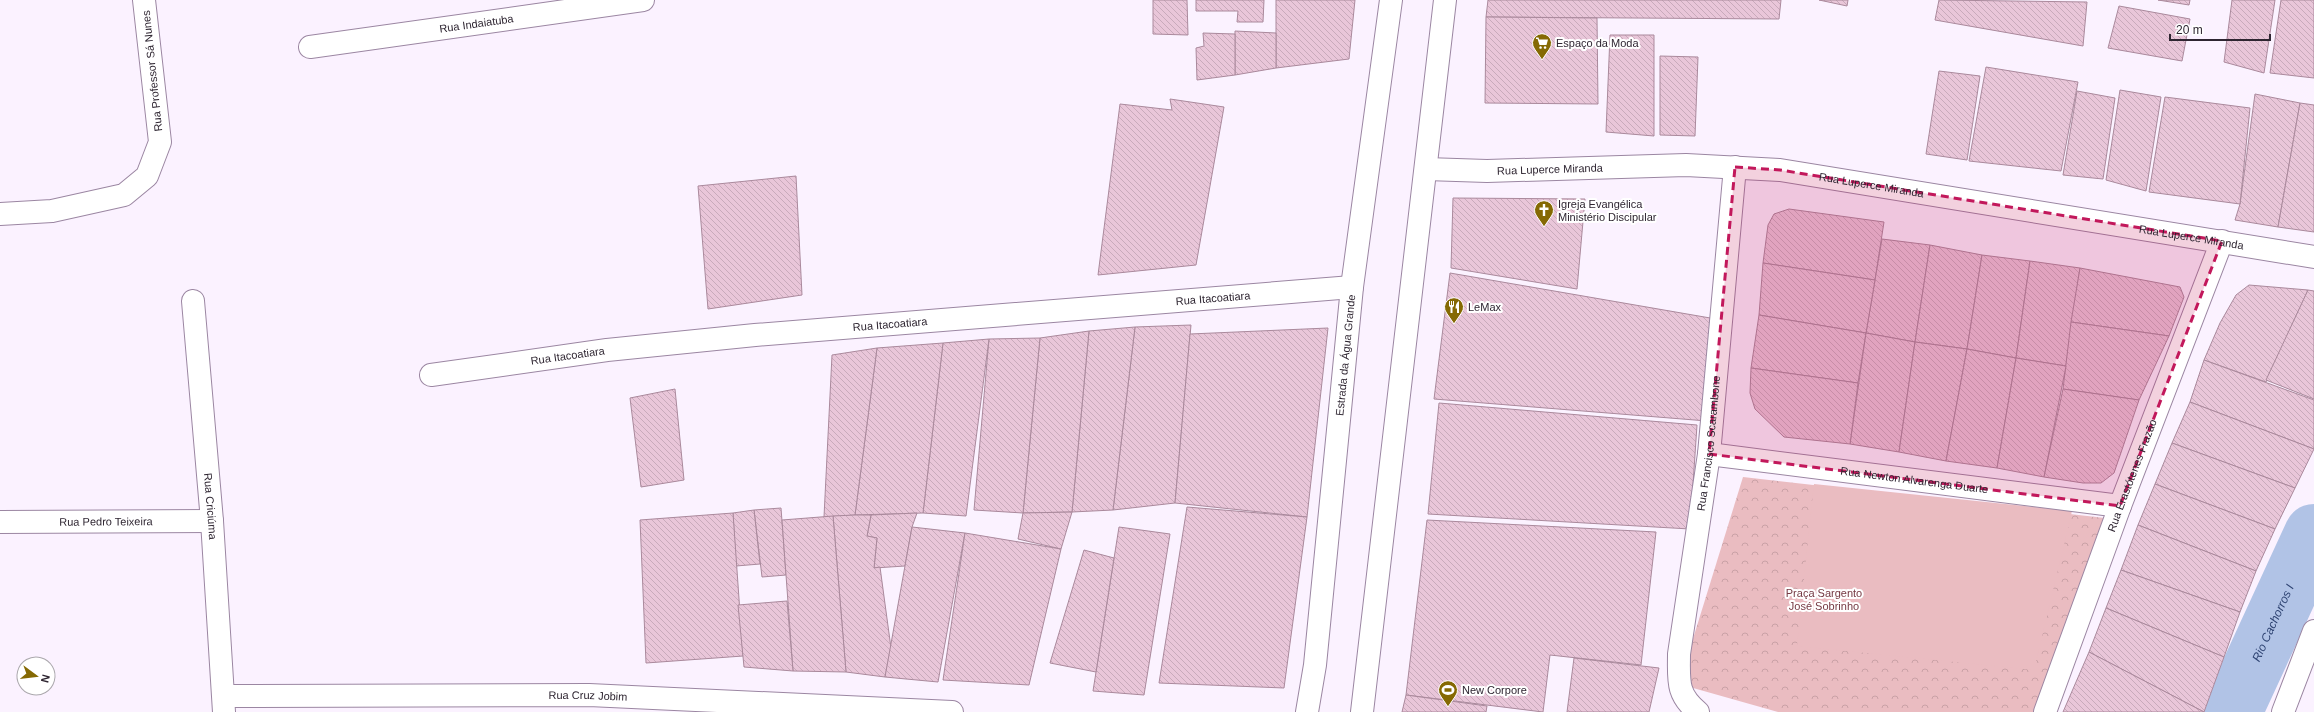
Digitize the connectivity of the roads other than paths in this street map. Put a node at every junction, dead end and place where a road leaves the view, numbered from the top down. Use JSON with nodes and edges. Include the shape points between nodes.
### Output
{"nodes":[{"id":1,"x":144,"y":0,"type":"edge"},
{"id":2,"x":643,"y":0,"type":"edge"},
{"id":3,"x":1391,"y":0,"type":"edge"},
{"id":4,"x":1445,"y":0,"type":"edge"},
{"id":5,"x":310,"y":47,"type":"dead end"},
{"id":6,"x":1735,"y":167,"type":"junction"},
{"id":7,"x":1426,"y":168,"type":"junction"},
{"id":8,"x":0,"y":214,"type":"edge"},
{"id":9,"x":2222,"y":241,"type":"junction"},
{"id":10,"x":2314,"y":257,"type":"edge"},
{"id":11,"x":1352,"y":287,"type":"junction"},
{"id":12,"x":193,"y":301,"type":"dead end"},
{"id":13,"x":431,"y":375,"type":"dead end"},
{"id":14,"x":1710,"y":454,"type":"junction"},
{"id":15,"x":2120,"y":506,"type":"junction"},
{"id":16,"x":212,"y":521,"type":"junction"},
{"id":17,"x":0,"y":522,"type":"edge"},
{"id":18,"x":2314,"y":631,"type":"edge"},
{"id":19,"x":224,"y":704,"type":"edge"},
{"id":20,"x":952,"y":712,"type":"edge"},
{"id":21,"x":1307,"y":712,"type":"edge"},
{"id":22,"x":1362,"y":712,"type":"edge"},
{"id":23,"x":1698,"y":712,"type":"edge"},
{"id":24,"x":2045,"y":712,"type":"edge"},
{"id":25,"x":2283,"y":712,"type":"edge"}],
"edges":[{"from":1,"to":8,"type":"street","name":"Rua Professor Sá Nunes","via":[[160,142],[147,176],[124,195],[52,211]]},
{"from":2,"to":5,"type":"street","name":"Rua Indaiatuba"},
{"from":3,"to":11,"type":"street","name":"Estrada da Água Grande"},
{"from":4,"to":7,"type":"street"},
{"from":6,"to":7,"type":"street","name":"Rua Luperce Miranda","via":[[1686,165],[1487,171]]},
{"from":6,"to":9,"type":"street","name":"Rua Luperce Miranda","via":[[1780,170]]},
{"from":6,"to":14,"type":"street","name":"Rua Francisco Scarambone"},
{"from":7,"to":22,"type":"street"},
{"from":9,"to":10,"type":"street","name":"Rua Luperce Miranda"},
{"from":9,"to":15,"type":"street","name":"Rua Erastótenes Frazão"},
{"from":11,"to":13,"type":"street","name":"Rua Itacoatiara","via":[[755,334],[607,350]]},
{"from":11,"to":21,"type":"street","name":"Estrada da Água Grande","via":[[1315,665]]},
{"from":12,"to":16,"type":"street","name":"Rua Criciúma"},
{"from":14,"to":15,"type":"street","name":"Rua Newton Alvarenga Duarte"},
{"from":14,"to":23,"type":"street","name":"Rua Francisco Scarambone","via":[[1680,654],[1679,684],[1686,702]]},
{"from":15,"to":24,"type":"street","name":"Rua Erastótenes Frazão"},
{"from":16,"to":17,"type":"street","name":"Rua Pedro Teixeira"},
{"from":16,"to":19,"type":"street","name":"Rua Criciúma"},
{"from":18,"to":25,"type":"street"},
{"from":19,"to":20,"type":"street","name":"Rua Cruz Jobim","via":[[589,695]]}]}
